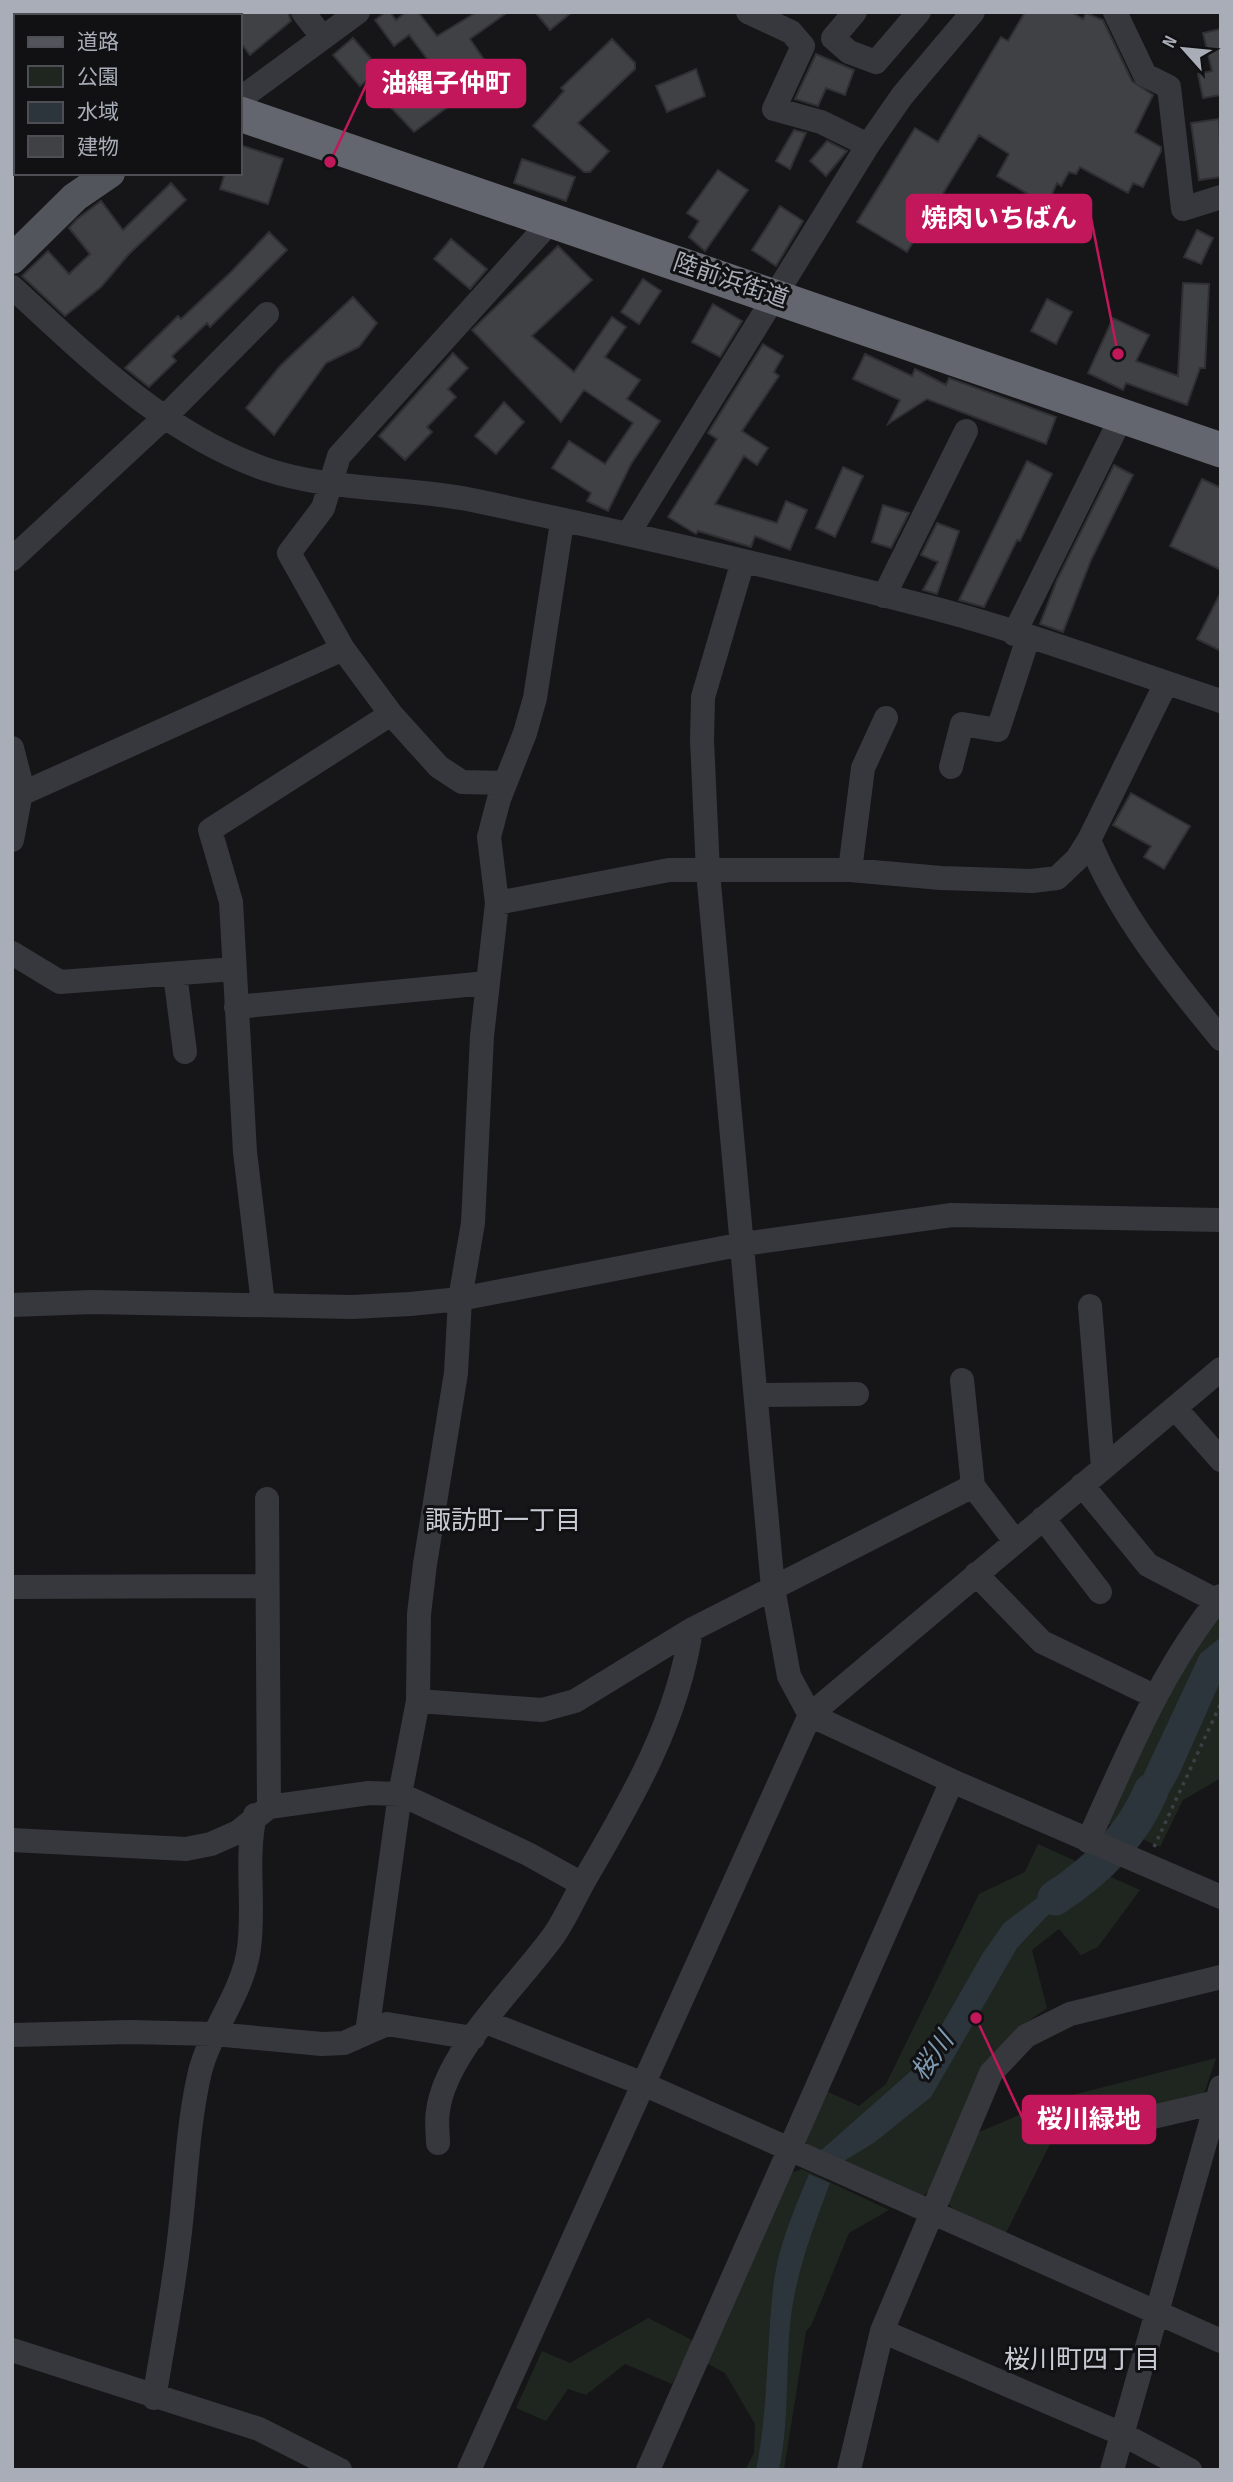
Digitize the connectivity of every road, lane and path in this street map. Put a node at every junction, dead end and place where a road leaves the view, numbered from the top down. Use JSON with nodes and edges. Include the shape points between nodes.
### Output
{"nodes":[{"id":1,"x":303,"y":12,"type":"edge"},
{"id":2,"x":358,"y":12,"type":"edge"},
{"id":3,"x":748,"y":12,"type":"edge"},
{"id":4,"x":855,"y":12,"type":"edge"},
{"id":5,"x":974,"y":12,"type":"edge"},
{"id":6,"x":1115,"y":12,"type":"edge"},
{"id":7,"x":916,"y":16,"type":"edge"},
{"id":8,"x":933,"y":35,"type":"dead end"},
{"id":9,"x":323,"y":38,"type":"junction"},
{"id":10,"x":895,"y":40,"type":"junction"},
{"id":11,"x":926,"y":65,"type":"junction"},
{"id":12,"x":242,"y":98,"type":"edge"},
{"id":13,"x":242,"y":115,"type":"edge"},
{"id":14,"x":868,"y":145,"type":"junction"},
{"id":15,"x":107,"y":175,"type":"edge"},
{"id":16,"x":1221,"y":197,"type":"edge"},
{"id":17,"x":552,"y":220,"type":"junction"},
{"id":18,"x":12,"y":259,"type":"edge"},
{"id":19,"x":12,"y":287,"type":"edge"},
{"id":20,"x":775,"y":296,"type":"junction"},
{"id":21,"x":267,"y":314,"type":"dead end"},
{"id":22,"x":1122,"y":416,"type":"junction"},
{"id":23,"x":165,"y":417,"type":"junction"},
{"id":24,"x":966,"y":431,"type":"dead end"},
{"id":25,"x":1221,"y":450,"type":"edge"},
{"id":26,"x":330,"y":483,"type":"junction"},
{"id":27,"x":562,"y":522,"type":"junction"},
{"id":28,"x":628,"y":534,"type":"junction"},
{"id":29,"x":12,"y":559,"type":"edge"},
{"id":30,"x":743,"y":561,"type":"junction"},
{"id":31,"x":884,"y":596,"type":"junction"},
{"id":32,"x":1021,"y":636,"type":"junction"},
{"id":33,"x":343,"y":649,"type":"junction"},
{"id":34,"x":1166,"y":683,"type":"junction"},
{"id":35,"x":1221,"y":702,"type":"edge"},
{"id":36,"x":391,"y":714,"type":"junction"},
{"id":37,"x":886,"y":718,"type":"dead end"},
{"id":38,"x":12,"y":748,"type":"edge"},
{"id":39,"x":951,"y":767,"type":"dead end"},
{"id":40,"x":505,"y":783,"type":"junction"},
{"id":41,"x":21,"y":794,"type":"junction"},
{"id":42,"x":12,"y":839,"type":"edge"},
{"id":43,"x":1089,"y":840,"type":"junction"},
{"id":44,"x":850,"y":870,"type":"junction"},
{"id":45,"x":708,"y":872,"type":"junction"},
{"id":46,"x":497,"y":903,"type":"junction"},
{"id":47,"x":12,"y":953,"type":"edge"},
{"id":48,"x":234,"y":970,"type":"junction"},
{"id":49,"x":175,"y":974,"type":"junction"},
{"id":50,"x":487,"y":983,"type":"junction"},
{"id":51,"x":236,"y":1007,"type":"junction"},
{"id":52,"x":1221,"y":1039,"type":"edge"},
{"id":53,"x":185,"y":1052,"type":"dead end"},
{"id":54,"x":1221,"y":1220,"type":"edge"},
{"id":55,"x":743,"y":1244,"type":"junction"},
{"id":56,"x":460,"y":1299,"type":"junction"},
{"id":57,"x":264,"y":1304,"type":"junction"},
{"id":58,"x":12,"y":1305,"type":"edge"},
{"id":59,"x":1090,"y":1306,"type":"dead end"},
{"id":60,"x":1221,"y":1369,"type":"edge"},
{"id":61,"x":962,"y":1380,"type":"dead end"},
{"id":62,"x":857,"y":1394,"type":"dead end"},
{"id":63,"x":756,"y":1395,"type":"junction"},
{"id":64,"x":1175,"y":1408,"type":"junction"},
{"id":65,"x":1221,"y":1460,"type":"edge"},
{"id":66,"x":1103,"y":1468,"type":"junction"},
{"id":67,"x":1082,"y":1485,"type":"junction"},
{"id":68,"x":973,"y":1486,"type":"junction"},
{"id":69,"x":267,"y":1499,"type":"dead end"},
{"id":70,"x":1043,"y":1518,"type":"junction"},
{"id":71,"x":1015,"y":1541,"type":"junction"},
{"id":72,"x":976,"y":1574,"type":"junction"},
{"id":73,"x":267,"y":1586,"type":"junction"},
{"id":74,"x":12,"y":1587,"type":"edge"},
{"id":75,"x":773,"y":1587,"type":"junction"},
{"id":76,"x":1100,"y":1592,"type":"dead end"},
{"id":77,"x":1219,"y":1599,"type":"edge"},
{"id":78,"x":691,"y":1630,"type":"junction"},
{"id":79,"x":1154,"y":1696,"type":"junction"},
{"id":80,"x":418,"y":1701,"type":"junction"},
{"id":81,"x":1221,"y":1703,"type":"edge"},
{"id":82,"x":810,"y":1715,"type":"junction"},
{"id":83,"x":952,"y":1781,"type":"junction"},
{"id":84,"x":400,"y":1794,"type":"junction"},
{"id":85,"x":262,"y":1811,"type":"junction"},
{"id":86,"x":12,"y":1840,"type":"edge"},
{"id":87,"x":1091,"y":1842,"type":"junction"},
{"id":88,"x":1141,"y":1863,"type":"junction"},
{"id":89,"x":582,"y":1884,"type":"junction"},
{"id":90,"x":1221,"y":1897,"type":"edge"},
{"id":91,"x":1221,"y":1977,"type":"edge"},
{"id":92,"x":479,"y":2030,"type":"junction"},
{"id":93,"x":214,"y":2034,"type":"junction"},
{"id":94,"x":367,"y":2034,"type":"junction"},
{"id":95,"x":12,"y":2035,"type":"edge"},
{"id":96,"x":641,"y":2083,"type":"junction"},
{"id":97,"x":1219,"y":2094,"type":"edge"},
{"id":98,"x":1088,"y":2132,"type":"dead end"},
{"id":99,"x":438,"y":2143,"type":"dead end"},
{"id":100,"x":801,"y":2157,"type":"junction"},
{"id":101,"x":930,"y":2214,"type":"junction"},
{"id":102,"x":1157,"y":2310,"type":"junction"},
{"id":103,"x":882,"y":2332,"type":"junction"},
{"id":104,"x":1221,"y":2341,"type":"edge"},
{"id":105,"x":12,"y":2350,"type":"edge"},
{"id":106,"x":154,"y":2398,"type":"junction"},
{"id":107,"x":1122,"y":2434,"type":"junction"},
{"id":108,"x":328,"y":2467,"type":"edge"},
{"id":109,"x":856,"y":2467,"type":"edge"},
{"id":110,"x":469,"y":2470,"type":"edge"},
{"id":111,"x":648,"y":2470,"type":"edge"},
{"id":112,"x":1112,"y":2470,"type":"edge"},
{"id":113,"x":1190,"y":2470,"type":"edge"}],
"edges":[{"from":1,"to":9,"type":"street"},
{"from":2,"to":9,"type":"street"},
{"from":3,"to":14,"type":"street","via":[[791,32],[803,46],[774,109],[821,122]]},
{"from":4,"to":10,"type":"street","via":[[833,38],[849,52],[876,62]]},
{"from":5,"to":11,"type":"street"},
{"from":6,"to":16,"type":"street","via":[[1145,75],[1169,87],[1183,209]]},
{"from":7,"to":8,"type":"street"},
{"from":7,"to":10,"type":"street"},
{"from":9,"to":12,"type":"street"},
{"from":10,"to":11,"type":"street"},
{"from":11,"to":14,"type":"street"},
{"from":13,"to":17,"type":"highway","name":"陸前浜街道"},
{"from":14,"to":20,"type":"street"},
{"from":15,"to":18,"type":"main road","via":[[75,197]]},
{"from":17,"to":20,"type":"highway","name":"陸前浜街道"},
{"from":17,"to":26,"type":"street","via":[[339,456]]},
{"from":19,"to":23,"type":"street","via":[[108,375]]},
{"from":20,"to":22,"type":"highway","name":"陸前浜街道"},
{"from":20,"to":28,"type":"street"},
{"from":21,"to":23,"type":"street"},
{"from":22,"to":25,"type":"highway","name":"陸前浜街道"},
{"from":22,"to":32,"type":"street"},
{"from":23,"to":26,"type":"street","via":[[191,435],[265,469]]},
{"from":23,"to":29,"type":"street"},
{"from":24,"to":31,"type":"street"},
{"from":26,"to":27,"type":"street","via":[[474,500]]},
{"from":26,"to":33,"type":"street","via":[[323,508],[289,553]]},
{"from":27,"to":28,"type":"street"},
{"from":27,"to":40,"type":"street","via":[[535,698]]},
{"from":28,"to":30,"type":"street"},
{"from":30,"to":31,"type":"street"},
{"from":30,"to":45,"type":"street","via":[[703,697]]},
{"from":31,"to":32,"type":"street"},
{"from":32,"to":34,"type":"street"},
{"from":32,"to":39,"type":"street","via":[[998,730],[962,724]]},
{"from":33,"to":36,"type":"street"},
{"from":33,"to":41,"type":"street"},
{"from":34,"to":35,"type":"street"},
{"from":34,"to":43,"type":"street"},
{"from":36,"to":40,"type":"street","via":[[439,767],[462,782]]},
{"from":36,"to":48,"type":"street","via":[[210,831],[231,902]]},
{"from":37,"to":44,"type":"street","via":[[863,768]]},
{"from":38,"to":41,"type":"street"},
{"from":40,"to":46,"type":"street","via":[[489,837]]},
{"from":41,"to":42,"type":"street"},
{"from":43,"to":44,"type":"street","via":[[1057,877],[1032,881]]},
{"from":43,"to":52,"type":"street","via":[[1102,873],[1141,933]]},
{"from":44,"to":45,"type":"street"},
{"from":45,"to":46,"type":"street","via":[[669,870]]},
{"from":45,"to":55,"type":"street"},
{"from":46,"to":50,"type":"street"},
{"from":47,"to":49,"type":"street","via":[[60,982]]},
{"from":48,"to":49,"type":"street"},
{"from":48,"to":51,"type":"street"},
{"from":49,"to":53,"type":"street"},
{"from":50,"to":51,"type":"street"},
{"from":50,"to":56,"type":"street","via":[[473,1223]]},
{"from":51,"to":57,"type":"street","via":[[244,1152]]},
{"from":54,"to":55,"type":"street","via":[[952,1215]]},
{"from":55,"to":56,"type":"street"},
{"from":55,"to":63,"type":"street"},
{"from":56,"to":57,"type":"street","via":[[352,1307]]},
{"from":56,"to":80,"type":"street","via":[[456,1373],[419,1614]]},
{"from":57,"to":58,"type":"street"},
{"from":59,"to":66,"type":"street"},
{"from":60,"to":64,"type":"street"},
{"from":61,"to":68,"type":"street"},
{"from":62,"to":63,"type":"street"},
{"from":63,"to":75,"type":"street"},
{"from":64,"to":65,"type":"street"},
{"from":64,"to":66,"type":"street"},
{"from":66,"to":67,"type":"street"},
{"from":67,"to":70,"type":"street"},
{"from":67,"to":77,"type":"street","via":[[1148,1565]]},
{"from":68,"to":71,"type":"street"},
{"from":68,"to":75,"type":"street"},
{"from":69,"to":73,"type":"street"},
{"from":70,"to":71,"type":"street"},
{"from":70,"to":76,"type":"street"},
{"from":71,"to":72,"type":"street"},
{"from":72,"to":79,"type":"street","via":[[1042,1642]]},
{"from":72,"to":82,"type":"street"},
{"from":73,"to":74,"type":"street"},
{"from":73,"to":85,"type":"street"},
{"from":75,"to":78,"type":"street"},
{"from":75,"to":82,"type":"street","via":[[789,1676]]},
{"from":77,"to":79,"type":"street"},
{"from":78,"to":80,"type":"street","via":[[575,1701],[554,1707],[542,1710]]},
{"from":78,"to":89,"type":"street","via":[[672,1713]]},
{"from":79,"to":87,"type":"street"},
{"from":80,"to":84,"type":"street"},
{"from":81,"to":88,"type":"path"},
{"from":82,"to":83,"type":"street"},
{"from":82,"to":96,"type":"street"},
{"from":83,"to":87,"type":"street"},
{"from":83,"to":100,"type":"street"},
{"from":84,"to":85,"type":"street","via":[[369,1793]]},
{"from":84,"to":89,"type":"street"},
{"from":84,"to":94,"type":"street"},
{"from":85,"to":86,"type":"street","via":[[238,1832],[186,1849]]},
{"from":85,"to":93,"type":"street","via":[[250,1839],[249,1949],[239,1983]]},
{"from":87,"to":88,"type":"street"},
{"from":88,"to":90,"type":"street"},
{"from":89,"to":92,"type":"street","via":[[555,1933]]},
{"from":91,"to":101,"type":"street","via":[[1070,2014],[1026,2036],[991,2073]]},
{"from":92,"to":94,"type":"street","via":[[387,2024]]},
{"from":92,"to":96,"type":"street"},
{"from":92,"to":99,"type":"street","via":[[448,2078],[438,2110]]},
{"from":93,"to":94,"type":"street","via":[[322,2044],[344,2043]]},
{"from":93,"to":95,"type":"street"},
{"from":93,"to":106,"type":"street","via":[[199,2074],[190,2125],[179,2241]]},
{"from":96,"to":100,"type":"street"},
{"from":96,"to":110,"type":"street"},
{"from":97,"to":98,"type":"street"},
{"from":97,"to":102,"type":"street"},
{"from":100,"to":101,"type":"street"},
{"from":100,"to":111,"type":"street"},
{"from":101,"to":102,"type":"street"},
{"from":101,"to":103,"type":"street"},
{"from":102,"to":104,"type":"street"},
{"from":102,"to":107,"type":"street"},
{"from":103,"to":107,"type":"street"},
{"from":103,"to":109,"type":"street"},
{"from":105,"to":106,"type":"street"},
{"from":106,"to":108,"type":"street","via":[[259,2429]]},
{"from":107,"to":112,"type":"street"},
{"from":107,"to":113,"type":"street"}]}
